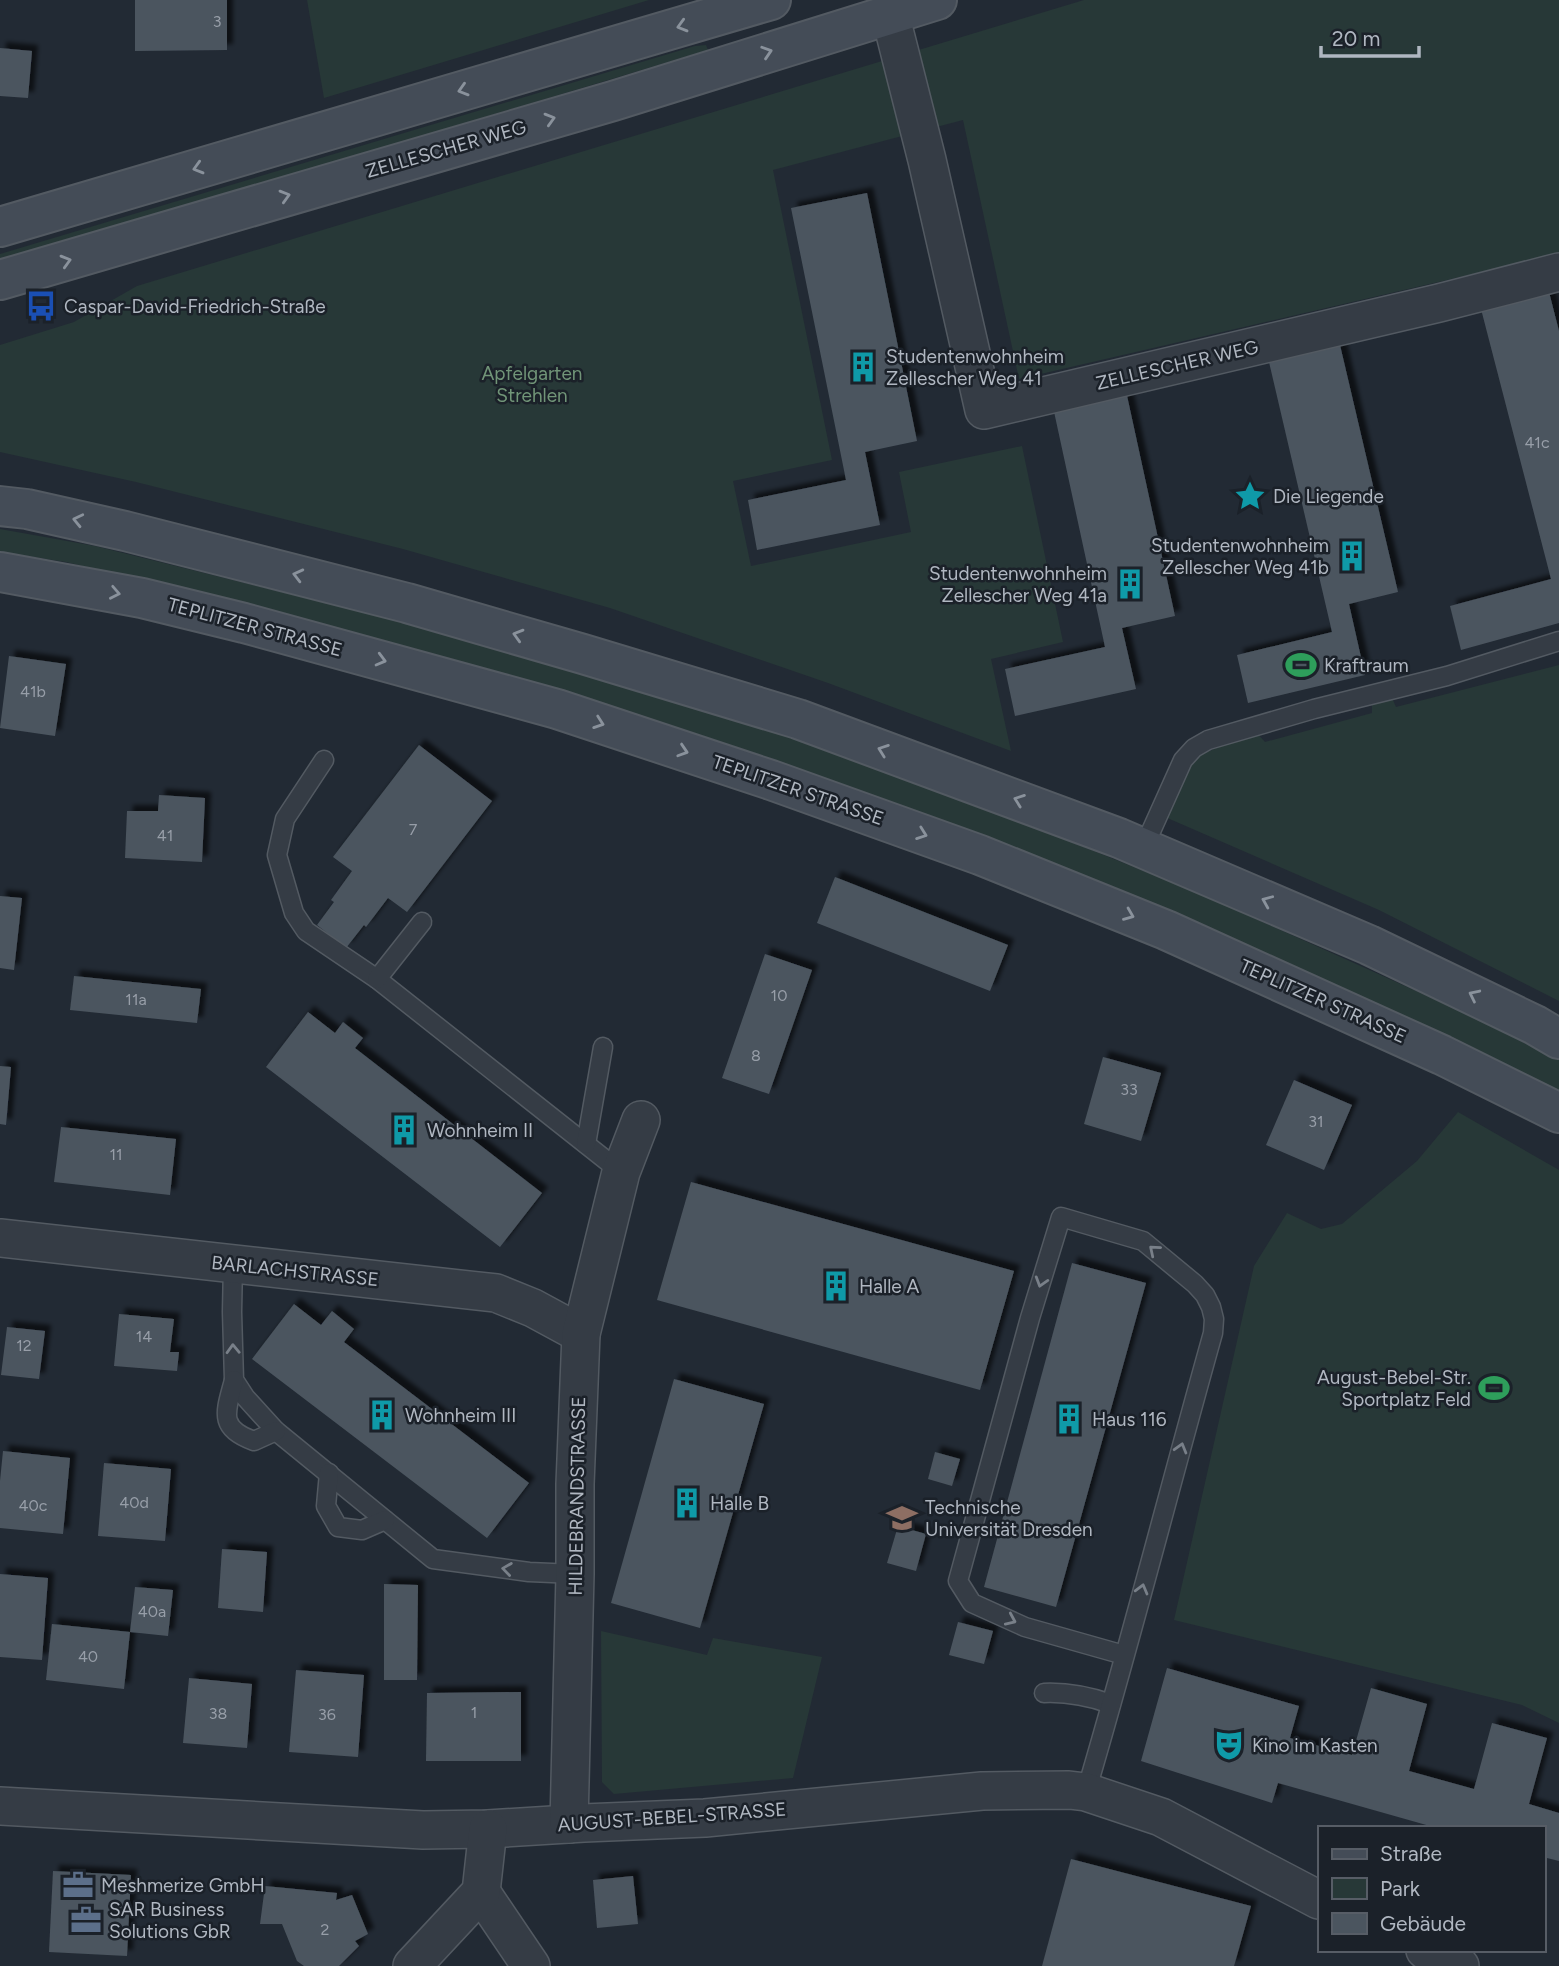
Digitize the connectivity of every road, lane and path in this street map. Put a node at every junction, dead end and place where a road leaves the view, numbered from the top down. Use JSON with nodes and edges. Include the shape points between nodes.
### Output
{"nodes":[{"id":1,"x":771,"y":0,"type":"edge"},
{"id":2,"x":937,"y":0,"type":"edge"},
{"id":3,"x":890,"y":14,"type":"junction"},
{"id":4,"x":0,"y":227,"type":"edge"},
{"id":5,"x":1559,"y":272,"type":"edge"},
{"id":6,"x":0,"y":280,"type":"edge"},
{"id":7,"x":0,"y":506,"type":"edge"},
{"id":8,"x":0,"y":572,"type":"edge"},
{"id":9,"x":1559,"y":641,"type":"edge"},
{"id":10,"x":324,"y":760,"type":"dead end"},
{"id":11,"x":1143,"y":849,"type":"junction"},
{"id":12,"x":422,"y":922,"type":"dead end"},
{"id":13,"x":377,"y":979,"type":"junction"},
{"id":14,"x":1555,"y":1030,"type":"edge"},
{"id":15,"x":603,"y":1047,"type":"dead end"},
{"id":16,"x":1559,"y":1114,"type":"edge"},
{"id":17,"x":641,"y":1120,"type":"dead end"},
{"id":18,"x":586,"y":1144,"type":"junction"},
{"id":19,"x":621,"y":1172,"type":"junction"},
{"id":20,"x":0,"y":1238,"type":"edge"},
{"id":21,"x":233,"y":1264,"type":"junction"},
{"id":22,"x":581,"y":1334,"type":"junction"},
{"id":23,"x":234,"y":1380,"type":"junction"},
{"id":24,"x":276,"y":1431,"type":"junction"},
{"id":25,"x":329,"y":1473,"type":"junction"},
{"id":26,"x":385,"y":1520,"type":"junction"},
{"id":27,"x":575,"y":1574,"type":"junction"},
{"id":28,"x":1124,"y":1655,"type":"junction"},
{"id":29,"x":1044,"y":1693,"type":"dead end"},
{"id":30,"x":1111,"y":1703,"type":"junction"},
{"id":31,"x":1086,"y":1792,"type":"junction"},
{"id":32,"x":0,"y":1806,"type":"edge"},
{"id":33,"x":569,"y":1824,"type":"junction"},
{"id":34,"x":488,"y":1829,"type":"junction"},
{"id":35,"x":481,"y":1892,"type":"junction"},
{"id":36,"x":1318,"y":1899,"type":"edge"},
{"id":37,"x":1429,"y":1952,"type":"edge"},
{"id":38,"x":412,"y":1966,"type":"edge"},
{"id":39,"x":531,"y":1966,"type":"edge"},
{"id":40,"x":1460,"y":1966,"type":"edge"}],
"edges":[{"from":1,"to":4,"type":"main road","one_way":true},
{"from":2,"to":3,"type":"main road","name":"ZELLESCHER WEG"},
{"from":3,"to":5,"type":"street","name":"ZELLESCHER WEG","via":[[985,410]]},
{"from":6,"to":3,"type":"main road","name":"ZELLESCHER WEG","one_way":true,"via":[[613,101]]},
{"from":11,"to":7,"type":"main road","one_way":true,"via":[[791,717],[583,654],[407,603],[125,531]]},
{"from":8,"to":16,"type":"main road","name":"TEPLITZER STRASSE","one_way":true,"via":[[244,622],[557,709],[771,780],[980,855],[1166,930]]},
{"from":9,"to":11,"type":"lane","via":[[1208,740],[1183,760]]},
{"from":10,"to":13,"type":"lane","via":[[285,819],[278,855],[294,913],[306,931]]},
{"from":14,"to":11,"type":"main road","one_way":true},
{"from":12,"to":13,"type":"lane"},
{"from":13,"to":18,"type":"lane"},
{"from":15,"to":18,"type":"lane"},
{"from":17,"to":19,"type":"street","name":"HILDEBRANDSTRASSE"},
{"from":18,"to":19,"type":"lane"},
{"from":19,"to":22,"type":"street","name":"HILDEBRANDSTRASSE"},
{"from":20,"to":21,"type":"street","name":"BARLACHSTRASSE"},
{"from":21,"to":22,"type":"street","name":"BARLACHSTRASSE","via":[[496,1293]]},
{"from":23,"to":21,"type":"lane","one_way":true},
{"from":22,"to":27,"type":"street","name":"HILDEBRANDSTRASSE"},
{"from":23,"to":24,"type":"lane"},
{"from":23,"to":24,"type":"lane","via":[[226,1412],[229,1426],[239,1436],[254,1440]]},
{"from":24,"to":25,"type":"lane"},
{"from":25,"to":26,"type":"lane"},
{"from":25,"to":26,"type":"lane","via":[[326,1506],[338,1527],[362,1530]]},
{"from":27,"to":26,"type":"lane","one_way":true,"via":[[433,1559]]},
{"from":27,"to":33,"type":"street","name":"HILDEBRANDSTRASSE"},
{"from":28,"to":28,"type":"lane","one_way":true,"via":[[1214,1319],[1205,1295],[1195,1284],[1143,1241],[1061,1217],[958,1581],[972,1603],[1025,1627]]},
{"from":28,"to":30,"type":"lane"},
{"from":29,"to":30,"type":"lane","via":[[1064,1692]]},
{"from":30,"to":31,"type":"lane"},
{"from":31,"to":33,"type":"street","name":"AUGUST-BEBEL-STRASSE","via":[[982,1791],[705,1818]]},
{"from":31,"to":36,"type":"street","name":"AUGUST-BEBEL-STRASSE","via":[[1161,1817]]},
{"from":32,"to":34,"type":"street","name":"AUGUST-BEBEL-STRASSE","via":[[423,1830]]},
{"from":33,"to":34,"type":"street","name":"AUGUST-BEBEL-STRASSE"},
{"from":34,"to":35,"type":"street"},
{"from":35,"to":38,"type":"street"},
{"from":35,"to":39,"type":"street"},
{"from":37,"to":40,"type":"street"}]}
